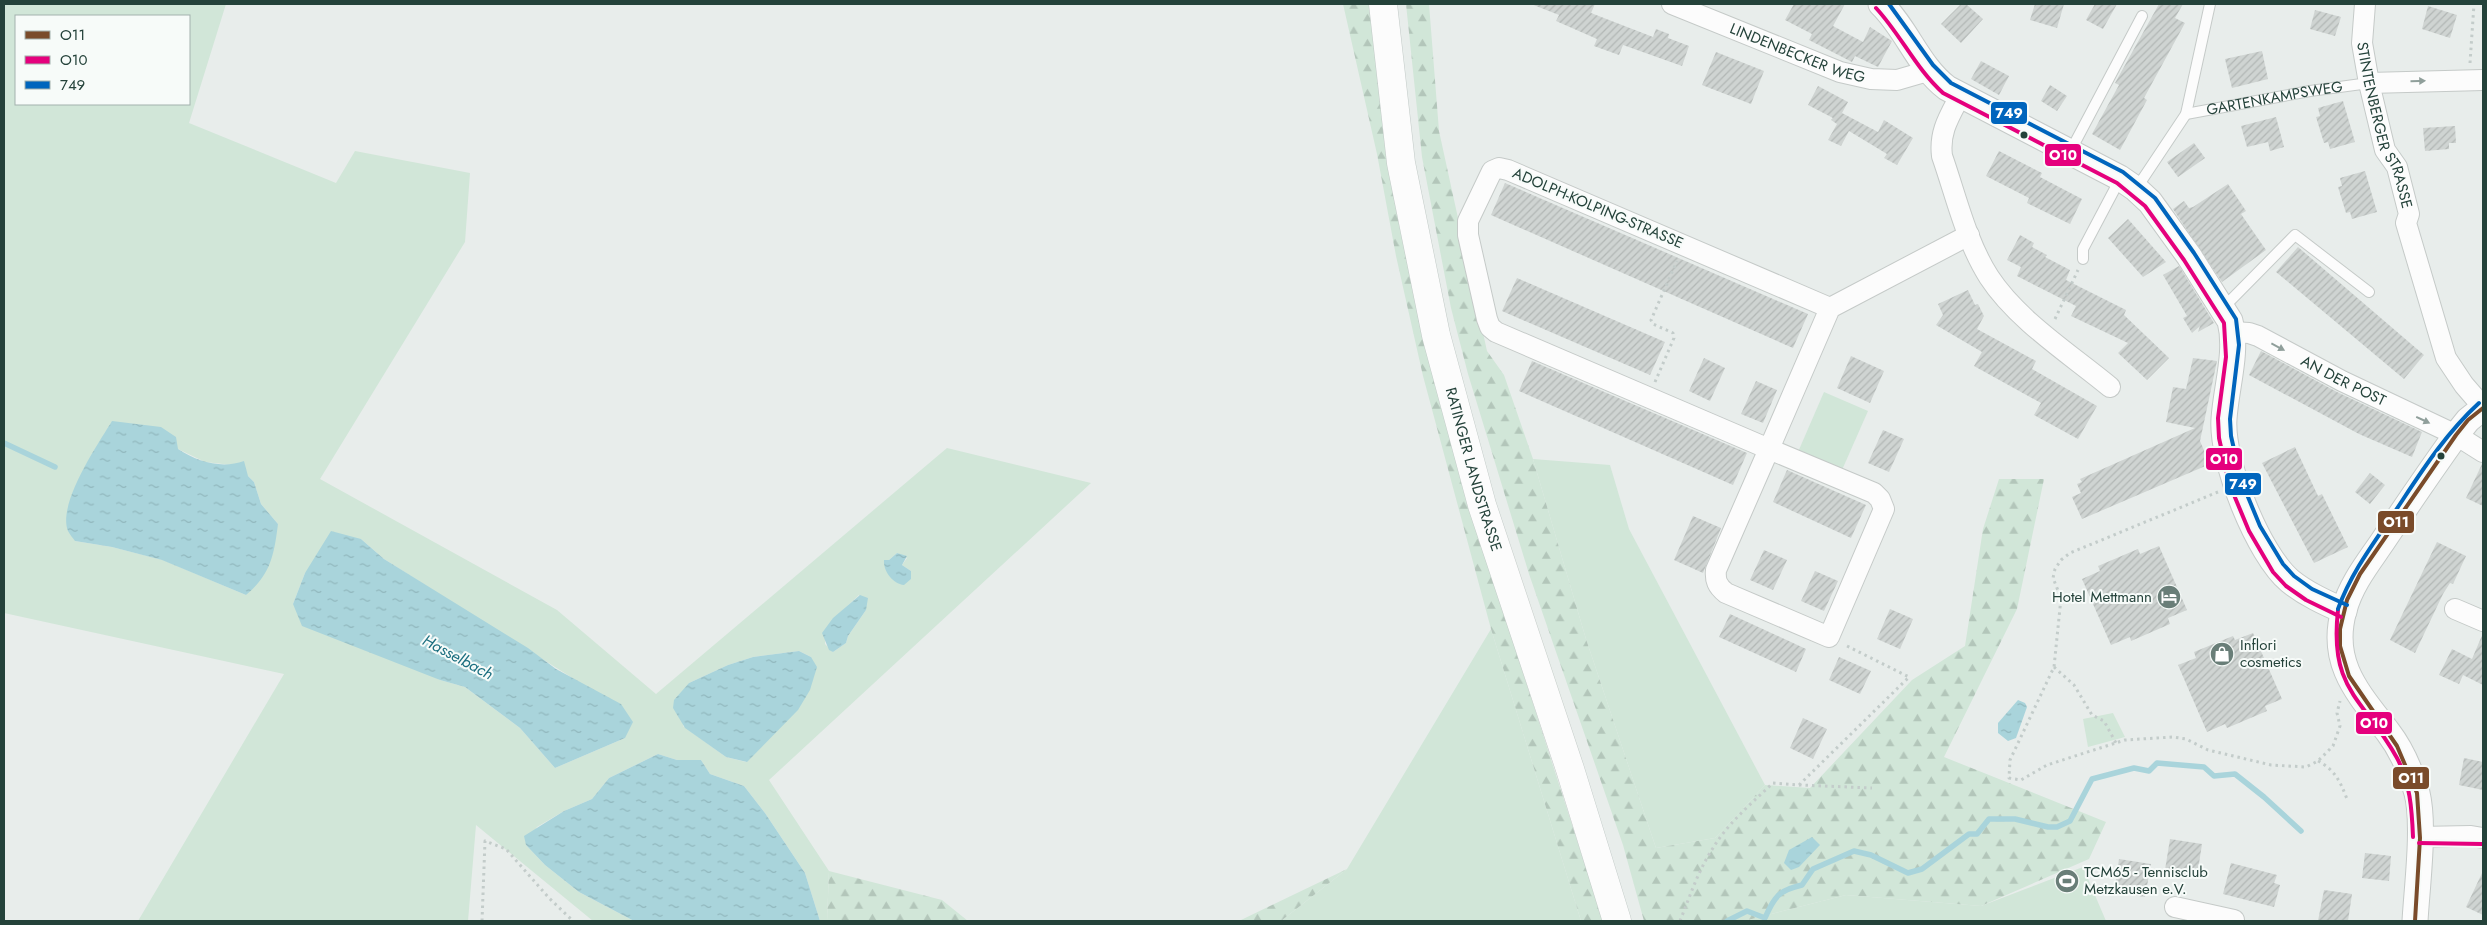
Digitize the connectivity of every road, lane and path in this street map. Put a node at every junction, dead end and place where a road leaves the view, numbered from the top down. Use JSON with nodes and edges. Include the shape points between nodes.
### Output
{"nodes":[{"id":1,"x":1383,"y":4,"type":"edge"},
{"id":2,"x":1672,"y":4,"type":"edge"},
{"id":3,"x":1881,"y":4,"type":"edge"},
{"id":4,"x":2210,"y":4,"type":"edge"},
{"id":5,"x":2365,"y":4,"type":"edge"},
{"id":6,"x":2474,"y":4,"type":"edge"},
{"id":7,"x":2142,"y":16,"type":"dead end"},
{"id":8,"x":1928,"y":71,"type":"junction"},
{"id":9,"x":2476,"y":79,"type":"edge"},
{"id":10,"x":2369,"y":83,"type":"junction"},
{"id":11,"x":1960,"y":96,"type":"junction"},
{"id":12,"x":2186,"y":114,"type":"junction"},
{"id":13,"x":2070,"y":152,"type":"junction"},
{"id":14,"x":2128,"y":183,"type":"junction"},
{"id":15,"x":1969,"y":235,"type":"junction"},
{"id":16,"x":1685,"y":244,"type":"junction"},
{"id":17,"x":2083,"y":259,"type":"joint"},
{"id":18,"x":2369,"y":292,"type":"dead end"},
{"id":19,"x":1830,"y":308,"type":"junction"},
{"id":20,"x":2222,"y":309,"type":"junction"},
{"id":21,"x":2233,"y":332,"type":"junction"},
{"id":22,"x":2047,"y":335,"type":"junction"},
{"id":23,"x":2110,"y":386,"type":"dead end"},
{"id":24,"x":1649,"y":396,"type":"junction"},
{"id":25,"x":2483,"y":408,"type":"edge"},
{"id":26,"x":2456,"y":435,"type":"junction"},
{"id":27,"x":1769,"y":449,"type":"junction"},
{"id":28,"x":2483,"y":452,"type":"edge"},
{"id":29,"x":2237,"y":484,"type":"junction"},
{"id":30,"x":2456,"y":609,"type":"dead end"},
{"id":31,"x":2344,"y":611,"type":"junction"},
{"id":32,"x":2483,"y":621,"type":"edge"},
{"id":33,"x":1829,"y":638,"type":"junction"},
{"id":34,"x":2054,"y":667,"type":"junction"},
{"id":35,"x":2355,"y":689,"type":"junction"},
{"id":36,"x":2116,"y":743,"type":"junction"},
{"id":37,"x":2318,"y":761,"type":"junction"},
{"id":38,"x":1799,"y":785,"type":"junction"},
{"id":39,"x":1872,"y":788,"type":"dead end"},
{"id":40,"x":2347,"y":799,"type":"dead end"},
{"id":41,"x":2419,"y":837,"type":"junction"},
{"id":42,"x":2483,"y":838,"type":"edge"},
{"id":43,"x":2175,"y":907,"type":"dead end"},
{"id":44,"x":1616,"y":919,"type":"edge"},
{"id":45,"x":482,"y":921,"type":"edge"},
{"id":46,"x":573,"y":921,"type":"edge"},
{"id":47,"x":1680,"y":921,"type":"edge"},
{"id":48,"x":2236,"y":921,"type":"edge"},
{"id":49,"x":2415,"y":921,"type":"edge"}],
"edges":[{"from":1,"to":44,"type":"main road","name":"RATINGER LANDSTRASSE","via":[[1401,163],[1438,344],[1482,505]]},
{"from":2,"to":8,"type":"street","name":"LINDENBECKER WEG","via":[[1840,72],[1871,79],[1897,80]]},
{"from":3,"to":8,"type":"street","via":[[1900,25]]},
{"from":4,"to":12,"type":"lane"},
{"from":5,"to":10,"type":"street","name":"STINTENBERGER STRASSE","via":[[2362,43]]},
{"from":6,"to":9,"type":"path"},
{"from":7,"to":13,"type":"lane"},
{"from":8,"to":11,"type":"street"},
{"from":10,"to":9,"type":"street","name":"GARTENKAMPSWEG","one_way":true},
{"from":10,"to":12,"type":"lane","name":"GARTENKAMPSWEG"},
{"from":10,"to":25,"type":"street","name":"STINTENBERGER STRASSE","via":[[2385,150],[2397,166],[2409,214],[2406,223],[2446,358]]},
{"from":11,"to":13,"type":"street"},
{"from":11,"to":15,"type":"street","via":[[1942,129],[1940,143]]},
{"from":12,"to":14,"type":"lane"},
{"from":13,"to":14,"type":"street"},
{"from":14,"to":17,"type":"lane","via":[[2083,249]]},
{"from":14,"to":20,"type":"street","via":[[2150,202]]},
{"from":15,"to":19,"type":"street"},
{"from":15,"to":22,"type":"street","via":[[1979,259],[2000,292]]},
{"from":16,"to":19,"type":"street","name":"ADOLPH-KOLPING-STRASSE"},
{"from":16,"to":24,"type":"path","via":[[1651,320],[1673,333],[1674,338]]},
{"from":16,"to":24,"type":"street","name":"ADOLPH-KOLPING-STRASSE","via":[[1499,168],[1487,178],[1468,221],[1468,235],[1490,327]]},
{"from":17,"to":22,"type":"path"},
{"from":18,"to":20,"type":"lane","via":[[2295,235]]},
{"from":19,"to":27,"type":"street"},
{"from":20,"to":21,"type":"street"},
{"from":21,"to":26,"type":"street","name":"AN DER POST","one_way":true,"via":[[2258,336]]},
{"from":21,"to":29,"type":"street","via":[[2224,447]]},
{"from":22,"to":23,"type":"street"},
{"from":24,"to":27,"type":"street","name":"ADOLPH-KOLPING-STRASSE"},
{"from":25,"to":26,"type":"street"},
{"from":26,"to":28,"type":"street","name":"AN DER POST"},
{"from":26,"to":31,"type":"street","via":[[2356,581]]},
{"from":27,"to":33,"type":"street","via":[[1715,578],[1719,588],[1726,593]]},
{"from":27,"to":33,"type":"street","name":"ADOLPH-KOLPING-STRASSE","via":[[1874,493],[1882,504],[1882,517]]},
{"from":29,"to":31,"type":"street","via":[[2272,562],[2304,591]]},
{"from":29,"to":34,"type":"path","via":[[2070,553],[2061,560],[2053,578],[2061,598]]},
{"from":30,"to":32,"type":"street"},
{"from":31,"to":35,"type":"street","via":[[2341,654]]},
{"from":33,"to":38,"type":"path","via":[[1910,677]]},
{"from":34,"to":36,"type":"path","via":[[2074,685],[2092,714],[2104,721]]},
{"from":34,"to":36,"type":"path","via":[[2010,760],[2009,778],[2021,780],[2047,765]]},
{"from":35,"to":37,"type":"path","via":[[2339,702],[2338,736]]},
{"from":35,"to":41,"type":"street","via":[[2404,758],[2417,793]]},
{"from":36,"to":37,"type":"path","via":[[2173,737],[2186,739],[2208,750],[2271,765],[2306,767]]},
{"from":37,"to":40,"type":"path","via":[[2330,768],[2340,780]]},
{"from":38,"to":39,"type":"path"},
{"from":38,"to":47,"type":"path","via":[[1773,783],[1723,834],[1700,870]]},
{"from":41,"to":42,"type":"street"},
{"from":41,"to":49,"type":"street"},
{"from":43,"to":48,"type":"street"},
{"from":45,"to":46,"type":"path","via":[[485,841],[506,849]]}]}
